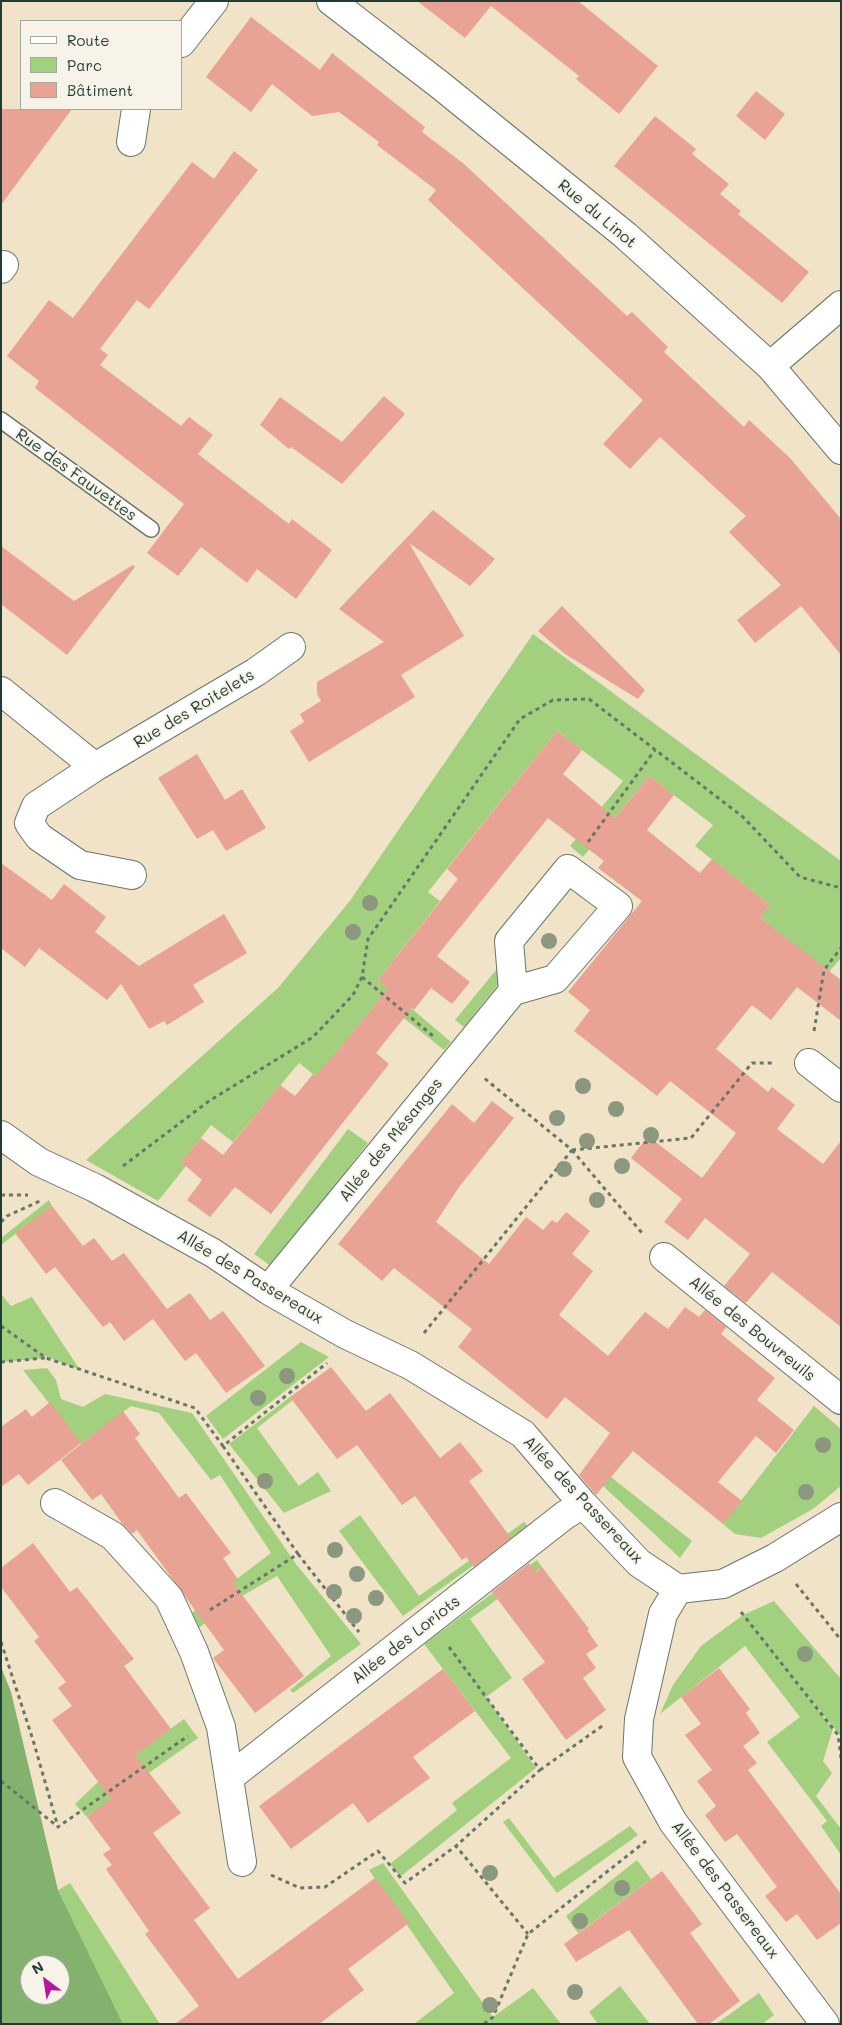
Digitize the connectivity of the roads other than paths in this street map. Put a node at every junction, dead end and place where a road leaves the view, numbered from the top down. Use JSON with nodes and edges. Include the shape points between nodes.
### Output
{"nodes":[{"id":1,"x":214,"y":1,"type":"edge"},
{"id":2,"x":331,"y":1,"type":"edge"},
{"id":3,"x":182,"y":42,"type":"edge"},
{"id":4,"x":136,"y":110,"type":"edge"},
{"id":5,"x":131,"y":142,"type":"dead end"},
{"id":6,"x":841,"y":305,"type":"edge"},
{"id":7,"x":770,"y":366,"type":"junction"},
{"id":8,"x":1,"y":420,"type":"edge"},
{"id":9,"x":841,"y":450,"type":"edge"},
{"id":10,"x":151,"y":529,"type":"dead end"},
{"id":11,"x":291,"y":647,"type":"dead end"},
{"id":12,"x":1,"y":691,"type":"edge"},
{"id":13,"x":96,"y":768,"type":"junction"},
{"id":14,"x":132,"y":876,"type":"dead end"},
{"id":15,"x":513,"y":991,"type":"junction"},
{"id":16,"x":809,"y":1063,"type":"road end"},
{"id":17,"x":841,"y":1088,"type":"edge"},
{"id":18,"x":1,"y":1135,"type":"edge"},
{"id":19,"x":664,"y":1257,"type":"road end"},
{"id":20,"x":268,"y":1290,"type":"junction"},
{"id":21,"x":841,"y":1400,"type":"edge"},
{"id":22,"x":56,"y":1503,"type":"dead end"},
{"id":23,"x":583,"y":1504,"type":"junction"},
{"id":24,"x":841,"y":1517,"type":"edge"},
{"id":25,"x":678,"y":1589,"type":"junction"},
{"id":26,"x":230,"y":1777,"type":"junction"},
{"id":27,"x":242,"y":1862,"type":"road end"},
{"id":28,"x":825,"y":2024,"type":"edge"}],
"edges":[{"from":1,"to":3,"type":"street"},
{"from":2,"to":7,"type":"street","name":"Rue du Linot","via":[[625,235]]},
{"from":4,"to":5,"type":"street"},
{"from":6,"to":7,"type":"street"},
{"from":7,"to":9,"type":"street","name":"Rue du Linot"},
{"from":8,"to":10,"type":"lane","name":"Rue des Fauvettes"},
{"from":11,"to":13,"type":"street","name":"Rue des Roitelets","via":[[256,672]]},
{"from":12,"to":13,"type":"street"},
{"from":13,"to":14,"type":"street","name":"Rue des Roitelets","via":[[36,806],[29,823],[39,837],[80,865]]},
{"from":15,"to":15,"type":"street","via":[[555,979],[618,906],[568,869],[509,941]]},
{"from":15,"to":20,"type":"street","name":"Allée des Mésanges"},
{"from":16,"to":17,"type":"street"},
{"from":18,"to":20,"type":"street","name":"Allée des Passereaux","via":[[39,1162],[95,1188],[213,1253]]},
{"from":19,"to":21,"type":"street","name":"Allée des Bouvreuils"},
{"from":20,"to":23,"type":"street","name":"Allée des Passereaux","via":[[402,1361],[523,1434]]},
{"from":22,"to":26,"type":"street","via":[[113,1536],[169,1598],[218,1716]]},
{"from":23,"to":25,"type":"street","name":"Allée des Passereaux","via":[[639,1564]]},
{"from":23,"to":26,"type":"street","name":"Allée des Loriots"},
{"from":24,"to":25,"type":"street","via":[[775,1558],[720,1584]]},
{"from":25,"to":28,"type":"street","name":"Allée des Passereaux","via":[[664,1614],[639,1719],[637,1757],[673,1822]]},
{"from":26,"to":27,"type":"street"}]}
